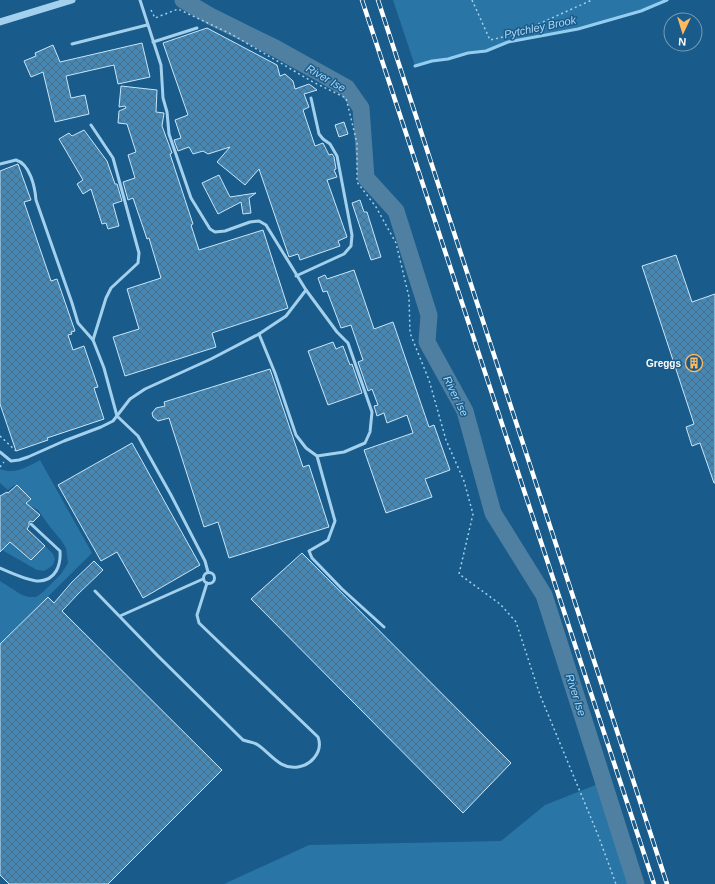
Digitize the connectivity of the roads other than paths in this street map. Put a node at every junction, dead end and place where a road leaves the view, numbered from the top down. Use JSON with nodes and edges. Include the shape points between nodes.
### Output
{"nodes":[{"id":1,"x":72,"y":0,"type":"edge"},
{"id":2,"x":140,"y":0,"type":"edge"},
{"id":3,"x":0,"y":22,"type":"edge"},
{"id":4,"x":147,"y":25,"type":"junction"},
{"id":5,"x":197,"y":28,"type":"dead end"},
{"id":6,"x":153,"y":42,"type":"junction"},
{"id":7,"x":72,"y":44,"type":"dead end"},
{"id":8,"x":311,"y":98,"type":"dead end"},
{"id":9,"x":91,"y":125,"type":"dead end"},
{"id":10,"x":0,"y":164,"type":"edge"},
{"id":11,"x":296,"y":276,"type":"junction"},
{"id":12,"x":306,"y":290,"type":"junction"},
{"id":13,"x":259,"y":334,"type":"junction"},
{"id":14,"x":93,"y":340,"type":"junction"},
{"id":15,"x":117,"y":416,"type":"junction"},
{"id":16,"x":0,"y":452,"type":"edge"},
{"id":17,"x":317,"y":456,"type":"junction"},
{"id":18,"x":31,"y":524,"type":"dead end"},
{"id":19,"x":0,"y":568,"type":"edge"},
{"id":20,"x":208,"y":572,"type":"junction"},
{"id":21,"x":203,"y":579,"type":"junction"},
{"id":22,"x":207,"y":583,"type":"junction"},
{"id":23,"x":95,"y":590,"type":"dead end"},
{"id":24,"x":120,"y":616,"type":"junction"},
{"id":25,"x":384,"y":627,"type":"dead end"}],
"edges":[{"from":1,"to":3,"type":"street"},
{"from":2,"to":4,"type":"lane"},
{"from":4,"to":6,"type":"lane"},
{"from":4,"to":7,"type":"lane"},
{"from":5,"to":6,"type":"lane"},
{"from":6,"to":11,"type":"lane","via":[[161,65],[169,134],[191,198],[202,217],[215,232],[259,220],[266,225]]},
{"from":8,"to":11,"type":"lane","via":[[319,134],[338,156],[352,235],[351,246],[344,254]]},
{"from":9,"to":14,"type":"lane","via":[[113,158],[139,253],[138,263],[111,288]]},
{"from":10,"to":14,"type":"lane","via":[[16,160],[24,164],[35,189],[36,200],[78,323]]},
{"from":11,"to":12,"type":"lane"},
{"from":12,"to":13,"type":"lane","via":[[286,316]]},
{"from":12,"to":17,"type":"lane","via":[[348,343],[372,412],[370,432],[365,443],[344,452]]},
{"from":13,"to":15,"type":"lane","via":[[211,360],[145,389],[130,399]]},
{"from":13,"to":17,"type":"lane","via":[[296,435],[306,448]]},
{"from":14,"to":15,"type":"lane","via":[[104,368]]},
{"from":15,"to":16,"type":"lane","via":[[101,428],[19,460],[11,461]]},
{"from":15,"to":20,"type":"lane","via":[[138,436],[205,561]]},
{"from":17,"to":25,"type":"lane","via":[[335,521],[328,540],[309,551],[312,558],[342,589]]},
{"from":18,"to":19,"type":"lane","via":[[60,551],[61,560],[55,573],[39,581]]},
{"from":20,"to":21,"type":"lane","via":[[204,574]]},
{"from":20,"to":22,"type":"lane","via":[[213,574],[214,579],[213,582]]},
{"from":21,"to":22,"type":"lane"},
{"from":21,"to":24,"type":"lane"},
{"from":22,"to":24,"type":"lane","via":[[197,615],[199,623],[318,738],[319,750],[308,763],[297,767],[285,766],[257,744],[243,740]]},
{"from":23,"to":24,"type":"lane"}]}
